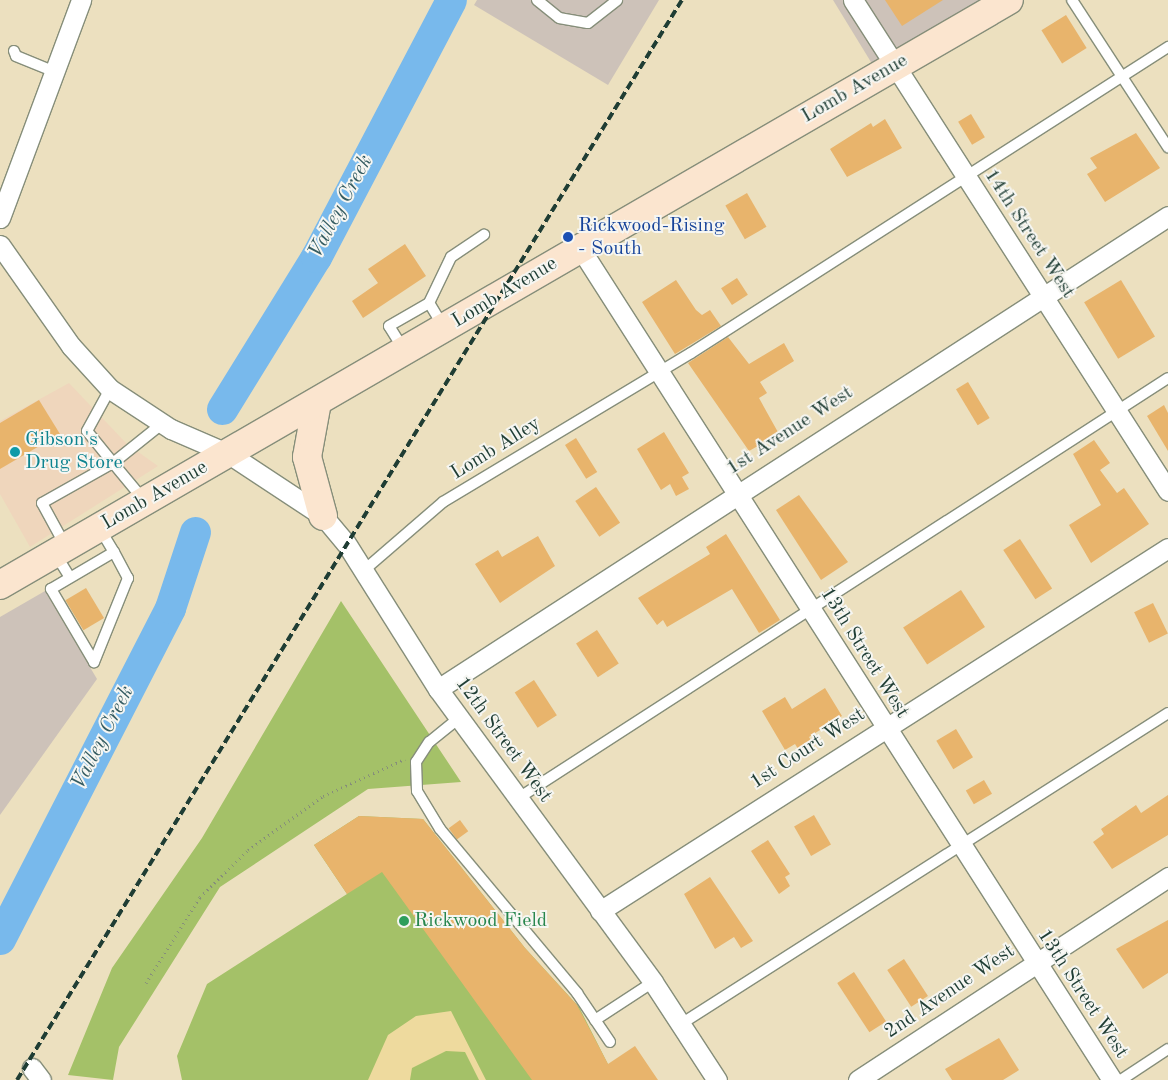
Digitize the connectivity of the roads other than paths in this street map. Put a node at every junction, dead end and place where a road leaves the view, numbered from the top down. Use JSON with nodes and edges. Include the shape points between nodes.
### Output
{"nodes":[{"id":1,"x":82,"y":0,"type":"edge"},
{"id":2,"x":537,"y":0,"type":"edge"},
{"id":3,"x":602,"y":0,"type":"edge"},
{"id":4,"x":853,"y":0,"type":"edge"},
{"id":5,"x":1009,"y":0,"type":"edge"},
{"id":6,"x":1072,"y":0,"type":"edge"},
{"id":7,"x":615,"y":3,"type":"edge"},
{"id":8,"x":1168,"y":47,"type":"edge"},
{"id":9,"x":14,"y":51,"type":"dead end"},
{"id":10,"x":894,"y":66,"type":"junction"},
{"id":11,"x":55,"y":72,"type":"junction"},
{"id":12,"x":1122,"y":76,"type":"junction"},
{"id":13,"x":1168,"y":147,"type":"edge"},
{"id":14,"x":965,"y":177,"type":"junction"},
{"id":15,"x":1168,"y":216,"type":"edge"},
{"id":16,"x":0,"y":218,"type":"edge"},
{"id":17,"x":484,"y":235,"type":"dead end"},
{"id":18,"x":0,"y":246,"type":"edge"},
{"id":19,"x":580,"y":248,"type":"junction"},
{"id":20,"x":1043,"y":296,"type":"junction"},
{"id":21,"x":429,"y":303,"type":"junction"},
{"id":22,"x":444,"y":330,"type":"junction"},
{"id":23,"x":405,"y":352,"type":"junction"},
{"id":24,"x":659,"y":370,"type":"junction"},
{"id":25,"x":1168,"y":378,"type":"edge"},
{"id":26,"x":110,"y":389,"type":"junction"},
{"id":27,"x":317,"y":402,"type":"junction"},
{"id":28,"x":1116,"y":409,"type":"junction"},
{"id":29,"x":163,"y":423,"type":"junction"},
{"id":30,"x":229,"y":454,"type":"junction"},
{"id":31,"x":112,"y":463,"type":"junction"},
{"id":32,"x":738,"y":491,"type":"junction"},
{"id":33,"x":1168,"y":491,"type":"edge"},
{"id":34,"x":145,"y":502,"type":"junction"},
{"id":35,"x":323,"y":516,"type":"junction"},
{"id":36,"x":100,"y":528,"type":"junction"},
{"id":37,"x":1168,"y":548,"type":"edge"},
{"id":38,"x":61,"y":550,"type":"junction"},
{"id":39,"x":114,"y":552,"type":"junction"},
{"id":40,"x":362,"y":572,"type":"junction"},
{"id":41,"x":70,"y":577,"type":"junction"},
{"id":42,"x":0,"y":585,"type":"edge"},
{"id":43,"x":811,"y":609,"type":"junction"},
{"id":44,"x":438,"y":689,"type":"junction"},
{"id":45,"x":1168,"y":713,"type":"edge"},
{"id":46,"x":459,"y":718,"type":"junction"},
{"id":47,"x":884,"y":727,"type":"junction"},
{"id":48,"x":517,"y":799,"type":"junction"},
{"id":49,"x":960,"y":847,"type":"junction"},
{"id":50,"x":1168,"y":876,"type":"edge"},
{"id":51,"x":600,"y":910,"type":"junction"},
{"id":52,"x":1034,"y":963,"type":"junction"},
{"id":53,"x":653,"y":982,"type":"junction"},
{"id":54,"x":595,"y":1020,"type":"junction"},
{"id":55,"x":681,"y":1024,"type":"junction"},
{"id":56,"x":610,"y":1042,"type":"dead end"},
{"id":57,"x":1168,"y":1049,"type":"edge"},
{"id":58,"x":717,"y":1080,"type":"edge"},
{"id":59,"x":858,"y":1080,"type":"edge"},
{"id":60,"x":1112,"y":1080,"type":"edge"},
{"id":61,"x":1121,"y":1080,"type":"edge"}],
"edges":[{"from":1,"to":11,"type":"street"},
{"from":2,"to":7,"type":"lane","via":[[559,18],[588,23]]},
{"from":3,"to":7,"type":"lane"},
{"from":4,"to":10,"type":"street","name":"14th Street West"},
{"from":5,"to":10,"type":"main road","name":"Lomb Avenue"},
{"from":6,"to":12,"type":"lane"},
{"from":8,"to":12,"type":"lane","name":"Lomb Alley"},
{"from":9,"to":11,"type":"lane","via":[[16,56]]},
{"from":10,"to":14,"type":"street","name":"14th Street West"},
{"from":10,"to":19,"type":"main road","name":"Lomb Avenue"},
{"from":11,"to":16,"type":"street"},
{"from":12,"to":13,"type":"lane"},
{"from":12,"to":14,"type":"lane","name":"Lomb Alley"},
{"from":14,"to":20,"type":"street","name":"14th Street West"},
{"from":14,"to":24,"type":"lane","name":"Lomb Alley"},
{"from":15,"to":20,"type":"street","name":"1st Avenue West"},
{"from":17,"to":21,"type":"lane","via":[[451,257]]},
{"from":18,"to":26,"type":"street","name":"12th Street West","via":[[71,346]]},
{"from":19,"to":22,"type":"main road","name":"Lomb Avenue"},
{"from":19,"to":24,"type":"street","name":"13th Street West"},
{"from":20,"to":28,"type":"street","name":"14th Street West"},
{"from":20,"to":32,"type":"street","name":"1st Avenue West"},
{"from":21,"to":22,"type":"lane"},
{"from":21,"to":23,"type":"lane","via":[[389,326]]},
{"from":22,"to":23,"type":"main road","name":"Lomb Avenue"},
{"from":23,"to":27,"type":"main road","name":"Lomb Avenue"},
{"from":24,"to":32,"type":"street","name":"13th Street West"},
{"from":24,"to":40,"type":"lane","name":"Lomb Alley","via":[[443,502]]},
{"from":25,"to":28,"type":"lane"},
{"from":26,"to":29,"type":"street","name":"12th Street West"},
{"from":26,"to":31,"type":"lane","via":[[87,431]]},
{"from":27,"to":30,"type":"main road","name":"Lomb Avenue"},
{"from":27,"to":35,"type":"main road","via":[[307,457]]},
{"from":28,"to":33,"type":"street","name":"14th Street West"},
{"from":28,"to":43,"type":"lane"},
{"from":29,"to":30,"type":"street","name":"12th Street West"},
{"from":29,"to":31,"type":"lane"},
{"from":30,"to":34,"type":"main road","name":"Lomb Avenue"},
{"from":30,"to":35,"type":"street","name":"12th Street West"},
{"from":31,"to":34,"type":"lane"},
{"from":31,"to":38,"type":"lane","via":[[42,503]]},
{"from":32,"to":43,"type":"street","name":"13th Street West"},
{"from":32,"to":44,"type":"street","name":"1st Avenue West"},
{"from":34,"to":36,"type":"main road","name":"Lomb Avenue"},
{"from":35,"to":40,"type":"street","name":"12th Street West"},
{"from":36,"to":38,"type":"main road","name":"Lomb Avenue"},
{"from":36,"to":39,"type":"lane"},
{"from":37,"to":47,"type":"street","name":"1st Court West"},
{"from":38,"to":41,"type":"lane"},
{"from":38,"to":42,"type":"main road","name":"Lomb Avenue"},
{"from":39,"to":41,"type":"lane"},
{"from":39,"to":41,"type":"lane","via":[[128,578],[94,662],[51,589]]},
{"from":40,"to":44,"type":"street","name":"12th Street West"},
{"from":43,"to":47,"type":"street","name":"13th Street West"},
{"from":43,"to":48,"type":"lane"},
{"from":44,"to":46,"type":"street","name":"12th Street West"},
{"from":45,"to":49,"type":"lane"},
{"from":46,"to":48,"type":"street","name":"12th Street West"},
{"from":46,"to":54,"type":"lane","via":[[423,751],[416,762],[417,791],[440,829]]},
{"from":47,"to":49,"type":"street","name":"13th Street West"},
{"from":47,"to":51,"type":"street","name":"1st Court West"},
{"from":48,"to":51,"type":"street","name":"12th Street West"},
{"from":49,"to":52,"type":"street","name":"13th Street West"},
{"from":49,"to":55,"type":"lane"},
{"from":50,"to":52,"type":"street","name":"2nd Avenue West"},
{"from":51,"to":53,"type":"street","name":"12th Street West"},
{"from":52,"to":59,"type":"street","name":"2nd Avenue West"},
{"from":52,"to":60,"type":"street","name":"13th Street West"},
{"from":53,"to":54,"type":"lane"},
{"from":53,"to":55,"type":"street","name":"12th Street West"},
{"from":54,"to":56,"type":"lane"},
{"from":55,"to":58,"type":"street","name":"12th Street West"},
{"from":57,"to":61,"type":"lane"}]}
